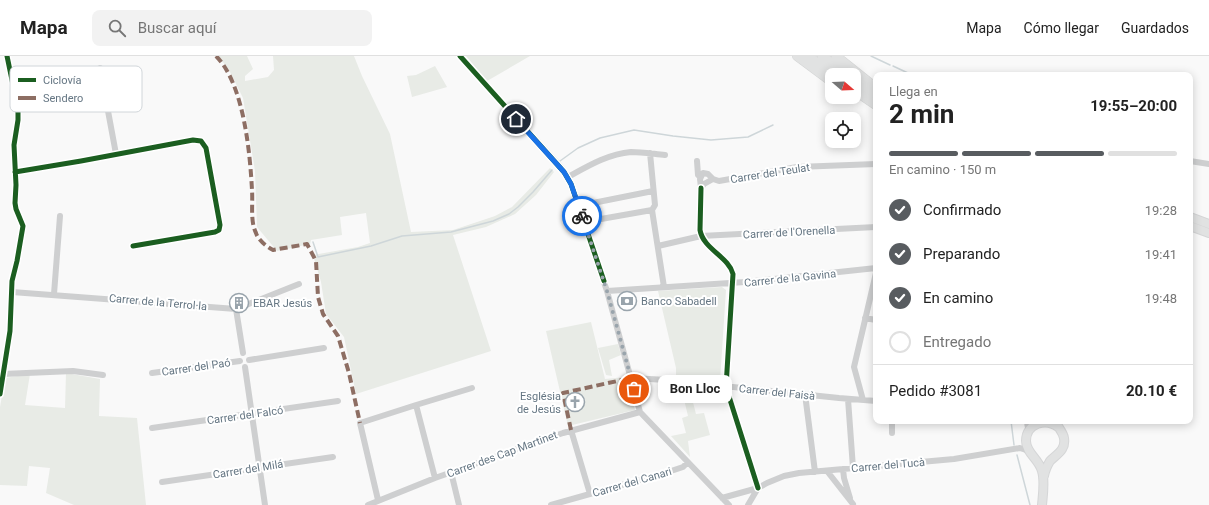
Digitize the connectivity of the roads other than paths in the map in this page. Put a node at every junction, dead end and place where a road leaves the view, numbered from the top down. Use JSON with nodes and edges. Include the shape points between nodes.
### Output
{"nodes":[{"id":1,"x":7,"y":56,"type":"edge"},
{"id":2,"x":460,"y":56,"type":"edge"},
{"id":3,"x":797,"y":56,"type":"edge"},
{"id":4,"x":808,"y":56,"type":"edge"},
{"id":5,"x":822,"y":56,"type":"edge"},
{"id":6,"x":836,"y":56,"type":"edge"},
{"id":7,"x":825,"y":68,"type":"edge"},
{"id":8,"x":838,"y":68,"type":"edge"},
{"id":9,"x":10,"y":70,"type":"edge"},
{"id":10,"x":825,"y":77,"type":"edge"},
{"id":11,"x":861,"y":84,"type":"edge"},
{"id":12,"x":873,"y":86,"type":"edge"},
{"id":13,"x":873,"y":92,"type":"edge"},
{"id":14,"x":861,"y":97,"type":"edge"},
{"id":15,"x":873,"y":103,"type":"edge"},
{"id":16,"x":18,"y":112,"type":"edge"},
{"id":17,"x":108,"y":112,"type":"edge"},
{"id":18,"x":650,"y":153,"type":"junction"},
{"id":19,"x":116,"y":154,"type":"junction"},
{"id":20,"x":665,"y":155,"type":"dead end"},
{"id":21,"x":697,"y":160,"type":"dead end"},
{"id":22,"x":1193,"y":161,"type":"edge"},
{"id":23,"x":873,"y":164,"type":"edge"},
{"id":24,"x":1209,"y":164,"type":"edge"},
{"id":25,"x":15,"y":172,"type":"junction"},
{"id":26,"x":568,"y":177,"type":"junction"},
{"id":27,"x":700,"y":177,"type":"junction"},
{"id":28,"x":713,"y":179,"type":"junction"},
{"id":29,"x":701,"y":188,"type":"junction"},
{"id":30,"x":653,"y":192,"type":"junction"},
{"id":31,"x":578,"y":206,"type":"junction"},
{"id":32,"x":652,"y":210,"type":"junction"},
{"id":33,"x":60,"y":216,"type":"dead end"},
{"id":34,"x":1193,"y":218,"type":"edge"},
{"id":35,"x":584,"y":222,"type":"junction"},
{"id":36,"x":1209,"y":224,"type":"edge"},
{"id":37,"x":873,"y":227,"type":"edge"},
{"id":38,"x":1193,"y":227,"type":"edge"},
{"id":39,"x":1209,"y":233,"type":"edge"},
{"id":40,"x":701,"y":236,"type":"junction"},
{"id":41,"x":133,"y":246,"type":"dead end"},
{"id":42,"x":658,"y":246,"type":"junction"},
{"id":43,"x":873,"y":268,"type":"edge"},
{"id":44,"x":733,"y":283,"type":"junction"},
{"id":45,"x":299,"y":284,"type":"dead end"},
{"id":46,"x":664,"y":287,"type":"junction"},
{"id":47,"x":607,"y":291,"type":"junction"},
{"id":48,"x":12,"y":292,"type":"junction"},
{"id":49,"x":54,"y":294,"type":"junction"},
{"id":50,"x":873,"y":297,"type":"edge"},
{"id":51,"x":236,"y":309,"type":"junction"},
{"id":52,"x":865,"y":318,"type":"junction"},
{"id":53,"x":873,"y":319,"type":"edge"},
{"id":54,"x":324,"y":348,"type":"dead end"},
{"id":55,"x":243,"y":353,"type":"junction"},
{"id":56,"x":249,"y":360,"type":"junction"},
{"id":57,"x":240,"y":361,"type":"junction"},
{"id":58,"x":245,"y":367,"type":"junction"},
{"id":59,"x":152,"y":373,"type":"dead end"},
{"id":60,"x":3,"y":374,"type":"junction"},
{"id":61,"x":103,"y":375,"type":"dead end"},
{"id":62,"x":630,"y":378,"type":"junction"},
{"id":63,"x":726,"y":387,"type":"junction"},
{"id":64,"x":472,"y":388,"type":"dead end"},
{"id":65,"x":0,"y":394,"type":"edge"},
{"id":66,"x":805,"y":394,"type":"junction"},
{"id":67,"x":848,"y":399,"type":"junction"},
{"id":68,"x":863,"y":400,"type":"junction"},
{"id":69,"x":338,"y":401,"type":"dead end"},
{"id":70,"x":873,"y":401,"type":"edge"},
{"id":71,"x":416,"y":405,"type":"junction"},
{"id":72,"x":640,"y":412,"type":"junction"},
{"id":73,"x":252,"y":414,"type":"junction"},
{"id":74,"x":892,"y":424,"type":"edge"},
{"id":75,"x":1026,"y":424,"type":"edge"},
{"id":76,"x":1038,"y":424,"type":"edge"},
{"id":77,"x":1057,"y":424,"type":"edge"},
{"id":78,"x":152,"y":428,"type":"dead end"},
{"id":79,"x":571,"y":430,"type":"junction"},
{"id":80,"x":892,"y":433,"type":"dead end"},
{"id":81,"x":1028,"y":436,"type":"junction"},
{"id":82,"x":1020,"y":448,"type":"junction"},
{"id":83,"x":1029,"y":450,"type":"junction"},
{"id":84,"x":333,"y":457,"type":"dead end"},
{"id":85,"x":1035,"y":457,"type":"junction"},
{"id":86,"x":1054,"y":458,"type":"junction"},
{"id":87,"x":688,"y":462,"type":"junction"},
{"id":88,"x":260,"y":467,"type":"junction"},
{"id":89,"x":852,"y":468,"type":"junction"},
{"id":90,"x":843,"y":469,"type":"junction"},
{"id":91,"x":827,"y":471,"type":"junction"},
{"id":92,"x":451,"y":472,"type":"junction"},
{"id":93,"x":815,"y":472,"type":"junction"},
{"id":94,"x":435,"y":478,"type":"junction"},
{"id":95,"x":1043,"y":478,"type":"junction"},
{"id":96,"x":162,"y":482,"type":"dead end"},
{"id":97,"x":758,"y":488,"type":"junction"},
{"id":98,"x":590,"y":494,"type":"junction"},
{"id":99,"x":722,"y":498,"type":"junction"},
{"id":100,"x":372,"y":503,"type":"edge"},
{"id":101,"x":265,"y":505,"type":"edge"},
{"id":102,"x":459,"y":505,"type":"edge"},
{"id":103,"x":551,"y":505,"type":"edge"},
{"id":104,"x":729,"y":505,"type":"edge"},
{"id":105,"x":748,"y":505,"type":"edge"},
{"id":106,"x":853,"y":505,"type":"edge"},
{"id":107,"x":1042,"y":505,"type":"edge"}],
"edges":[{"from":1,"to":9,"type":"street"},
{"from":2,"to":26,"type":"street"},
{"from":3,"to":10,"type":"highway"},
{"from":4,"to":7,"type":"highway"},
{"from":5,"to":8,"type":"highway"},
{"from":6,"to":12,"type":"highway"},
{"from":11,"to":13,"type":"highway"},
{"from":14,"to":15,"type":"highway"},
{"from":16,"to":25,"type":"street","via":[[14,145]]},
{"from":17,"to":19,"type":"street"},
{"from":18,"to":20,"type":"street"},
{"from":18,"to":26,"type":"street","via":[[632,152],[616,155]]},
{"from":18,"to":30,"type":"street"},
{"from":19,"to":25,"type":"street"},
{"from":19,"to":41,"type":"street","via":[[192,140],[201,141],[206,148],[219,230]]},
{"from":21,"to":27,"type":"street"},
{"from":22,"to":24,"type":"street"},
{"from":23,"to":28,"type":"street","name":"Carrer del Teulat","via":[[797,167],[719,181]]},
{"from":25,"to":48,"type":"street","via":[[16,209],[23,226]]},
{"from":26,"to":31,"type":"street"},
{"from":27,"to":28,"type":"street","name":"Carrer del Teulat","via":[[703,173]]},
{"from":27,"to":29,"type":"street"},
{"from":28,"to":29,"type":"street"},
{"from":29,"to":40,"type":"street"},
{"from":30,"to":31,"type":"street"},
{"from":30,"to":32,"type":"street"},
{"from":31,"to":35,"type":"street"},
{"from":32,"to":35,"type":"street"},
{"from":32,"to":42,"type":"street"},
{"from":33,"to":49,"type":"street"},
{"from":34,"to":36,"type":"main road"},
{"from":35,"to":47,"type":"street"},
{"from":37,"to":40,"type":"street","name":"Carrer de l'Orenella"},
{"from":38,"to":39,"type":"main road"},
{"from":40,"to":42,"type":"street","name":"Carrer de l'Orenella"},
{"from":40,"to":44,"type":"street","via":[[730,267]]},
{"from":42,"to":46,"type":"street"},
{"from":43,"to":44,"type":"street","name":"Carrer de la Gavina"},
{"from":44,"to":46,"type":"street","name":"Carrer de la Gavina"},
{"from":44,"to":63,"type":"street"},
{"from":45,"to":51,"type":"street","name":"Carrer de la Terrol·la"},
{"from":46,"to":47,"type":"street","name":"Carrer de la Gavina"},
{"from":47,"to":62,"type":"street"},
{"from":48,"to":49,"type":"street","name":"Carrer de la Terrol·la"},
{"from":48,"to":60,"type":"street","via":[[10,331]]},
{"from":49,"to":51,"type":"street","name":"Carrer de la Terrol·la"},
{"from":50,"to":52,"type":"street"},
{"from":51,"to":55,"type":"street"},
{"from":52,"to":53,"type":"street"},
{"from":52,"to":68,"type":"street","via":[[854,367]]},
{"from":54,"to":56,"type":"street"},
{"from":55,"to":56,"type":"street"},
{"from":55,"to":57,"type":"street"},
{"from":56,"to":58,"type":"street"},
{"from":57,"to":58,"type":"street"},
{"from":57,"to":59,"type":"street","name":"Carrer del Paó"},
{"from":58,"to":73,"type":"street"},
{"from":60,"to":61,"type":"street","via":[[73,370]]},
{"from":60,"to":65,"type":"street"},
{"from":62,"to":63,"type":"street","name":"Carrer del Faisà"},
{"from":62,"to":72,"type":"street"},
{"from":63,"to":66,"type":"street","name":"Carrer del Faisà"},
{"from":63,"to":97,"type":"street"},
{"from":64,"to":71,"type":"street"},
{"from":66,"to":67,"type":"street","name":"Carrer del Faisà"},
{"from":66,"to":93,"type":"street"},
{"from":67,"to":68,"type":"street","name":"Carrer del Faisà"},
{"from":67,"to":89,"type":"street"},
{"from":68,"to":70,"type":"street","name":"Carrer del Faisà"},
{"from":69,"to":73,"type":"street","name":"Carrer del Falcó"},
{"from":71,"to":94,"type":"street"},
{"from":71,"to":100,"type":"street","via":[[360,423]]},
{"from":72,"to":79,"type":"street","name":"Carrer des Cap Martinet"},
{"from":72,"to":87,"type":"street"},
{"from":73,"to":78,"type":"street","name":"Carrer del Falcó"},
{"from":73,"to":88,"type":"street"},
{"from":74,"to":80,"type":"street"},
{"from":75,"to":81,"type":"street"},
{"from":76,"to":81,"type":"main road","via":[[1032,427]]},
{"from":77,"to":86,"type":"main road","via":[[1062,432],[1064,444]]},
{"from":79,"to":92,"type":"street","name":"Carrer des Cap Martinet"},
{"from":79,"to":98,"type":"street"},
{"from":81,"to":82,"type":"street"},
{"from":81,"to":83,"type":"main road"},
{"from":82,"to":83,"type":"street","name":"Carrer del Tucà"},
{"from":82,"to":89,"type":"street","name":"Carrer del Tucà","via":[[954,459]]},
{"from":83,"to":85,"type":"main road"},
{"from":84,"to":88,"type":"street","name":"Carrer del Milá"},
{"from":85,"to":86,"type":"main road","via":[[1048,460]]},
{"from":85,"to":95,"type":"main road","via":[[1042,469]]},
{"from":86,"to":95,"type":"main road","via":[[1047,466]]},
{"from":87,"to":98,"type":"street","name":"Carrer del Canari","via":[[678,469]]},
{"from":87,"to":99,"type":"street"},
{"from":88,"to":96,"type":"street","name":"Carrer del Milá"},
{"from":88,"to":101,"type":"street"},
{"from":89,"to":90,"type":"street","name":"Carrer del Tucà"},
{"from":90,"to":91,"type":"street","name":"Carrer del Tucà"},
{"from":90,"to":106,"type":"street"},
{"from":91,"to":93,"type":"street","name":"Carrer del Tucà"},
{"from":91,"to":106,"type":"street"},
{"from":92,"to":94,"type":"street","name":"Carrer des Cap Martinet"},
{"from":92,"to":102,"type":"street"},
{"from":93,"to":97,"type":"street","name":"Carrer del Tucà","via":[[784,476]]},
{"from":94,"to":100,"type":"street","name":"Carrer des Cap Martinet"},
{"from":95,"to":107,"type":"main road"},
{"from":97,"to":99,"type":"street","name":"Carrer del Tucà"},
{"from":97,"to":105,"type":"street"},
{"from":98,"to":103,"type":"street","name":"Carrer del Canari"},
{"from":99,"to":104,"type":"street"}]}
